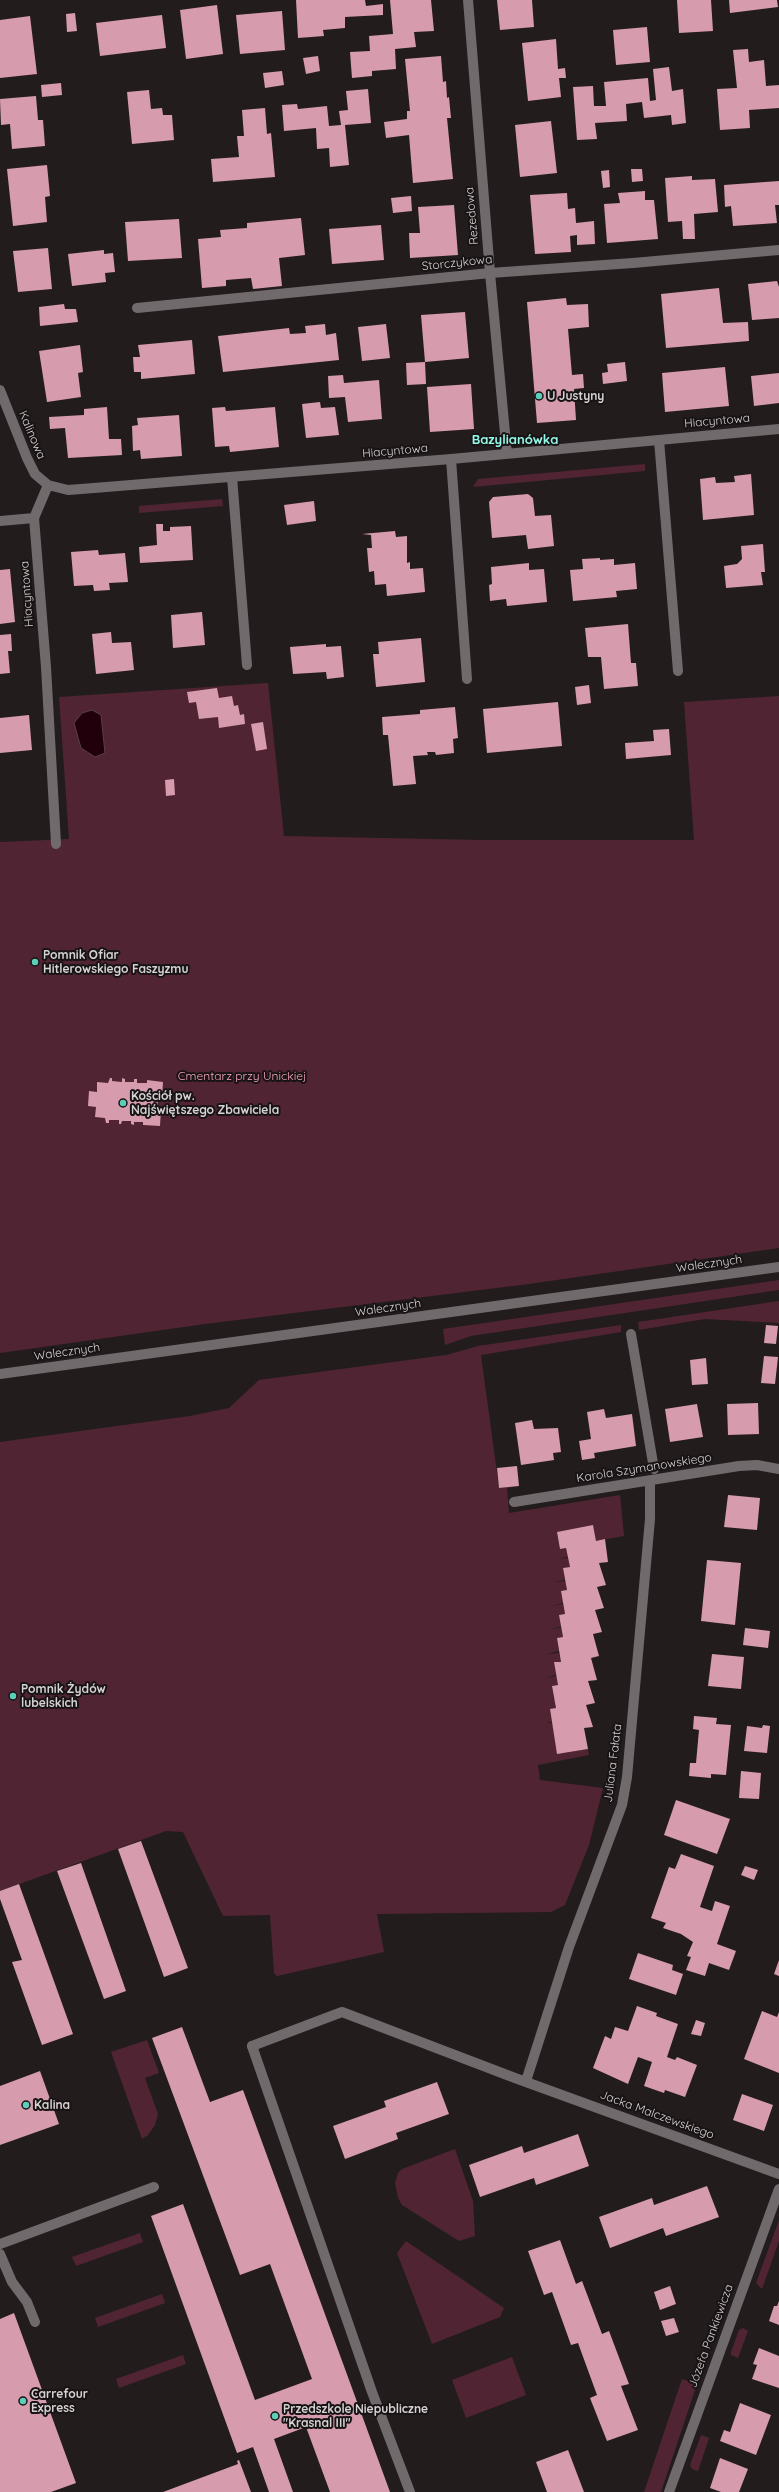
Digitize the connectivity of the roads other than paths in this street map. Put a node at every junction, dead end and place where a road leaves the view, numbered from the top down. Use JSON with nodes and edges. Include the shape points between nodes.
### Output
{"nodes":[{"id":1,"x":468,"y":0,"type":"edge"},
{"id":2,"x":779,"y":250,"type":"edge"},
{"id":3,"x":490,"y":273,"type":"junction"},
{"id":4,"x":137,"y":308,"type":"dead end"},
{"id":5,"x":0,"y":390,"type":"edge"},
{"id":6,"x":779,"y":429,"type":"edge"},
{"id":7,"x":659,"y":440,"type":"junction"},
{"id":8,"x":507,"y":454,"type":"junction"},
{"id":9,"x":451,"y":459,"type":"junction"},
{"id":10,"x":232,"y":477,"type":"junction"},
{"id":11,"x":48,"y":485,"type":"junction"},
{"id":12,"x":34,"y":518,"type":"junction"},
{"id":13,"x":0,"y":521,"type":"edge"},
{"id":14,"x":247,"y":665,"type":"dead end"},
{"id":15,"x":678,"y":671,"type":"dead end"},
{"id":16,"x":467,"y":679,"type":"dead end"},
{"id":17,"x":56,"y":844,"type":"dead end"},
{"id":18,"x":779,"y":1267,"type":"edge"},
{"id":19,"x":631,"y":1334,"type":"dead end"},
{"id":20,"x":0,"y":1374,"type":"edge"},
{"id":21,"x":779,"y":1468,"type":"edge"},
{"id":22,"x":654,"y":1469,"type":"dead end"},
{"id":23,"x":650,"y":1481,"type":"junction"},
{"id":24,"x":514,"y":1502,"type":"dead end"},
{"id":25,"x":526,"y":2081,"type":"junction"},
{"id":26,"x":779,"y":2174,"type":"edge"},
{"id":27,"x":154,"y":2187,"type":"dead end"},
{"id":28,"x":779,"y":2189,"type":"edge"},
{"id":29,"x":0,"y":2244,"type":"edge"},
{"id":30,"x":0,"y":2254,"type":"edge"},
{"id":31,"x":35,"y":2322,"type":"dead end"},
{"id":32,"x":410,"y":2492,"type":"edge"},
{"id":33,"x":670,"y":2492,"type":"edge"}],
"edges":[{"from":1,"to":3,"type":"street","name":"Rezedowa"},
{"from":2,"to":3,"type":"street","name":"Storczykowa"},
{"from":3,"to":4,"type":"street","name":"Storczykowa"},
{"from":3,"to":8,"type":"street","name":"Rezedowa"},
{"from":5,"to":11,"type":"street","name":"Kalinowa","via":[[26,458],[35,474]]},
{"from":6,"to":7,"type":"street","name":"Hiacyntowa"},
{"from":7,"to":8,"type":"street","name":"Hiacyntowa"},
{"from":7,"to":15,"type":"street"},
{"from":8,"to":9,"type":"street","name":"Hiacyntowa"},
{"from":9,"to":10,"type":"street","name":"Hiacyntowa"},
{"from":9,"to":16,"type":"street"},
{"from":10,"to":11,"type":"street","name":"Hiacyntowa","via":[[68,490]]},
{"from":10,"to":14,"type":"street"},
{"from":11,"to":12,"type":"street","name":"Hiacyntowa"},
{"from":12,"to":13,"type":"street"},
{"from":12,"to":17,"type":"street","name":"Hiacyntowa"},
{"from":18,"to":20,"type":"street","name":"Walecznych"},
{"from":19,"to":22,"type":"street"},
{"from":21,"to":23,"type":"street","name":"Karola Szymanowskiego","via":[[739,1466]]},
{"from":23,"to":24,"type":"street","name":"Karola Szymanowskiego"},
{"from":23,"to":25,"type":"street","name":"Juliana Fałata","via":[[650,1519],[627,1777],[622,1805],[569,1947]]},
{"from":25,"to":26,"type":"street","name":"Jacka Malczewskiego"},
{"from":25,"to":32,"type":"street","name":"Jacka Malczewskiego","via":[[342,2012],[252,2046],[372,2392]]},
{"from":27,"to":29,"type":"street"},
{"from":28,"to":33,"type":"street","name":"Józefa Pankiewicza"},
{"from":30,"to":31,"type":"street","via":[[12,2282],[27,2302]]}]}
